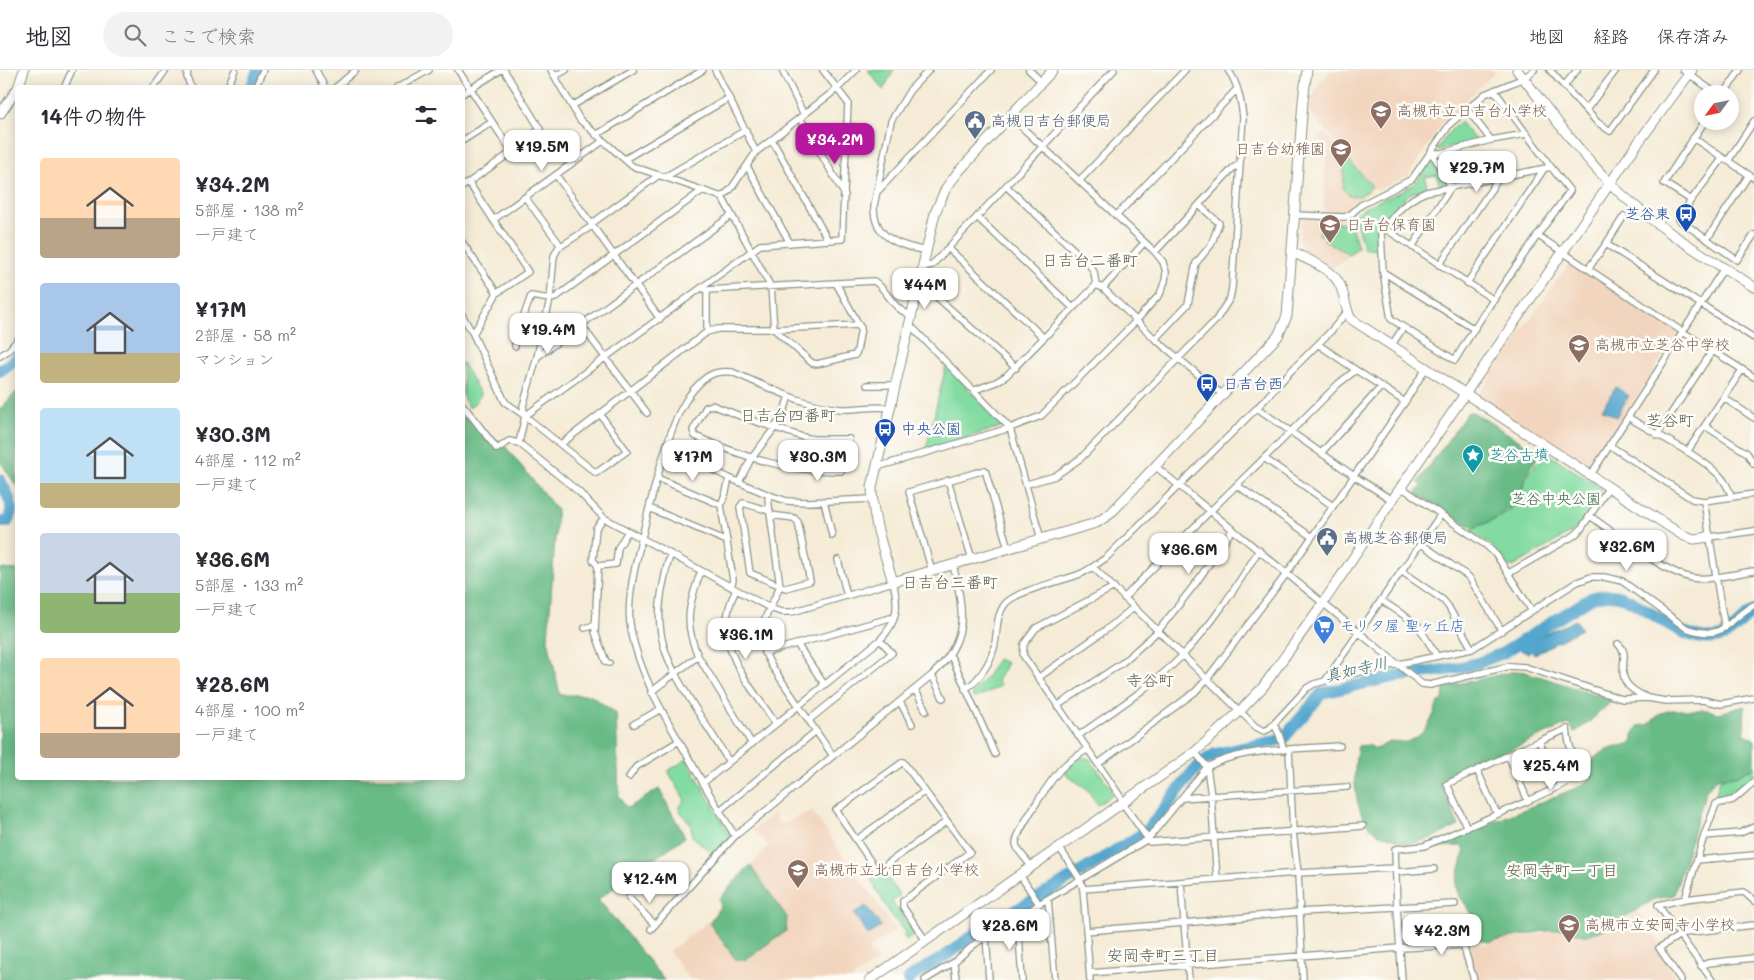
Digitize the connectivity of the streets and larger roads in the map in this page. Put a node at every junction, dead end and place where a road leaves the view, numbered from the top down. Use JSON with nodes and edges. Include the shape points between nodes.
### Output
{"nodes":[{"id":1,"x":24,"y":70,"type":"edge"},
{"id":2,"x":72,"y":70,"type":"edge"},
{"id":3,"x":166,"y":70,"type":"edge"},
{"id":4,"x":235,"y":70,"type":"edge"},
{"id":5,"x":263,"y":70,"type":"edge"},
{"id":6,"x":316,"y":70,"type":"edge"},
{"id":7,"x":356,"y":70,"type":"edge"},
{"id":8,"x":429,"y":70,"type":"edge"},
{"id":9,"x":458,"y":70,"type":"edge"},
{"id":10,"x":502,"y":70,"type":"edge"},
{"id":11,"x":551,"y":70,"type":"edge"},
{"id":12,"x":566,"y":70,"type":"edge"},
{"id":13,"x":633,"y":70,"type":"edge"},
{"id":14,"x":703,"y":70,"type":"edge"},
{"id":15,"x":715,"y":70,"type":"edge"},
{"id":16,"x":782,"y":70,"type":"edge"},
{"id":17,"x":823,"y":70,"type":"edge"},
{"id":18,"x":856,"y":70,"type":"edge"},
{"id":19,"x":929,"y":70,"type":"edge"},
{"id":20,"x":990,"y":70,"type":"edge"},
{"id":21,"x":1029,"y":70,"type":"edge"},
{"id":22,"x":1052,"y":70,"type":"edge"},
{"id":23,"x":1114,"y":70,"type":"edge"},
{"id":24,"x":1185,"y":70,"type":"edge"},
{"id":25,"x":1307,"y":70,"type":"edge"},
{"id":26,"x":1517,"y":70,"type":"edge"},
{"id":27,"x":1534,"y":70,"type":"edge"},
{"id":28,"x":1550,"y":70,"type":"edge"},
{"id":29,"x":1577,"y":70,"type":"edge"},
{"id":30,"x":1616,"y":70,"type":"edge"},
{"id":31,"x":1654,"y":70,"type":"edge"},
{"id":32,"x":1740,"y":70,"type":"edge"},
{"id":33,"x":187,"y":71,"type":"edge"},
{"id":34,"x":1688,"y":71,"type":"edge"},
{"id":35,"x":1232,"y":72,"type":"edge"},
{"id":36,"x":555,"y":76,"type":"junction"},
{"id":37,"x":1524,"y":78,"type":"junction"},
{"id":38,"x":1042,"y":82,"type":"junction"},
{"id":39,"x":19,"y":85,"type":"edge"},
{"id":40,"x":65,"y":85,"type":"edge"},
{"id":41,"x":155,"y":85,"type":"edge"},
{"id":42,"x":190,"y":85,"type":"edge"},
{"id":43,"x":228,"y":85,"type":"edge"},
{"id":44,"x":256,"y":85,"type":"edge"},
{"id":45,"x":324,"y":85,"type":"edge"},
{"id":46,"x":339,"y":85,"type":"edge"},
{"id":47,"x":402,"y":85,"type":"edge"},
{"id":48,"x":1706,"y":85,"type":"edge"},
{"id":49,"x":1730,"y":85,"type":"edge"},
{"id":50,"x":1564,"y":86,"type":"junction"},
{"id":51,"x":838,"y":88,"type":"junction"},
{"id":52,"x":471,"y":89,"type":"junction"},
{"id":53,"x":1237,"y":89,"type":"junction"},
{"id":54,"x":1494,"y":90,"type":"junction"},
{"id":55,"x":15,"y":92,"type":"edge"},
{"id":56,"x":465,"y":92,"type":"edge"},
{"id":57,"x":729,"y":98,"type":"junction"},
{"id":58,"x":572,"y":106,"type":"junction"},
{"id":59,"x":1467,"y":109,"type":"junction"},
{"id":60,"x":1586,"y":110,"type":"junction"},
{"id":61,"x":0,"y":114,"type":"edge"},
{"id":62,"x":802,"y":116,"type":"junction"},
{"id":63,"x":1010,"y":116,"type":"junction"},
{"id":64,"x":1754,"y":121,"type":"edge"},
{"id":65,"x":492,"y":122,"type":"junction"},
{"id":66,"x":746,"y":130,"type":"junction"},
{"id":67,"x":1699,"y":130,"type":"edge"},
{"id":68,"x":596,"y":134,"type":"junction"},
{"id":69,"x":1526,"y":134,"type":"junction"},
{"id":70,"x":1694,"y":138,"type":"junction"},
{"id":71,"x":465,"y":139,"type":"edge"},
{"id":72,"x":772,"y":140,"type":"junction"},
{"id":73,"x":1491,"y":140,"type":"junction"},
{"id":74,"x":603,"y":141,"type":"junction"},
{"id":75,"x":1042,"y":146,"type":"junction"},
{"id":76,"x":512,"y":152,"type":"junction"},
{"id":77,"x":756,"y":152,"type":"junction"},
{"id":78,"x":1431,"y":153,"type":"junction"},
{"id":79,"x":625,"y":159,"type":"junction"},
{"id":80,"x":1726,"y":159,"type":"junction"},
{"id":81,"x":1240,"y":164,"type":"junction"},
{"id":82,"x":747,"y":166,"type":"junction"},
{"id":83,"x":1551,"y":168,"type":"junction"},
{"id":84,"x":1544,"y":169,"type":"junction"},
{"id":85,"x":556,"y":175,"type":"junction"},
{"id":86,"x":662,"y":176,"type":"junction"},
{"id":87,"x":1752,"y":176,"type":"edge"},
{"id":88,"x":1499,"y":178,"type":"junction"},
{"id":89,"x":1079,"y":181,"type":"junction"},
{"id":90,"x":469,"y":182,"type":"junction"},
{"id":91,"x":1610,"y":183,"type":"junction"},
{"id":92,"x":465,"y":185,"type":"edge"},
{"id":93,"x":1006,"y":186,"type":"junction"},
{"id":94,"x":1451,"y":187,"type":"junction"},
{"id":95,"x":703,"y":190,"type":"junction"},
{"id":96,"x":877,"y":193,"type":"junction"},
{"id":97,"x":844,"y":195,"type":"junction"},
{"id":98,"x":525,"y":197,"type":"junction"},
{"id":99,"x":722,"y":197,"type":"junction"},
{"id":100,"x":1691,"y":200,"type":"junction"},
{"id":101,"x":1199,"y":205,"type":"junction"},
{"id":102,"x":732,"y":215,"type":"junction"},
{"id":103,"x":1295,"y":215,"type":"junction"},
{"id":104,"x":1116,"y":216,"type":"junction"},
{"id":105,"x":1624,"y":216,"type":"dead end"},
{"id":106,"x":977,"y":217,"type":"junction"},
{"id":107,"x":493,"y":220,"type":"junction"},
{"id":108,"x":592,"y":225,"type":"junction"},
{"id":109,"x":1384,"y":228,"type":"junction"},
{"id":110,"x":1537,"y":235,"type":"junction"},
{"id":111,"x":1754,"y":235,"type":"edge"},
{"id":112,"x":1707,"y":239,"type":"junction"},
{"id":113,"x":828,"y":240,"type":"junction"},
{"id":114,"x":790,"y":243,"type":"junction"},
{"id":115,"x":1144,"y":243,"type":"junction"},
{"id":116,"x":1606,"y":244,"type":"junction"},
{"id":117,"x":465,"y":246,"type":"edge"},
{"id":118,"x":561,"y":246,"type":"junction"},
{"id":119,"x":1412,"y":247,"type":"junction"},
{"id":120,"x":948,"y":248,"type":"junction"},
{"id":121,"x":751,"y":251,"type":"junction"},
{"id":122,"x":927,"y":251,"type":"junction"},
{"id":123,"x":1155,"y":252,"type":"junction"},
{"id":124,"x":1292,"y":252,"type":"junction"},
{"id":125,"x":1563,"y":252,"type":"junction"},
{"id":126,"x":614,"y":255,"type":"junction"},
{"id":127,"x":1439,"y":265,"type":"junction"},
{"id":128,"x":922,"y":268,"type":"junction"},
{"id":129,"x":1724,"y":268,"type":"junction"},
{"id":130,"x":1588,"y":269,"type":"junction"},
{"id":131,"x":1384,"y":272,"type":"junction"},
{"id":132,"x":919,"y":281,"type":"junction"},
{"id":133,"x":836,"y":283,"type":"junction"},
{"id":134,"x":1467,"y":283,"type":"junction"},
{"id":135,"x":1753,"y":284,"type":"edge"},
{"id":136,"x":636,"y":285,"type":"junction"},
{"id":137,"x":1096,"y":285,"type":"junction"},
{"id":138,"x":771,"y":287,"type":"junction"},
{"id":139,"x":1103,"y":288,"type":"junction"},
{"id":140,"x":704,"y":289,"type":"junction"},
{"id":141,"x":497,"y":293,"type":"junction"},
{"id":142,"x":550,"y":299,"type":"junction"},
{"id":143,"x":1494,"y":300,"type":"junction"},
{"id":144,"x":1701,"y":303,"type":"junction"},
{"id":145,"x":1073,"y":308,"type":"junction"},
{"id":146,"x":1347,"y":312,"type":"junction"},
{"id":147,"x":912,"y":315,"type":"junction"},
{"id":148,"x":465,"y":319,"type":"edge"},
{"id":149,"x":660,"y":319,"type":"junction"},
{"id":150,"x":1136,"y":321,"type":"junction"},
{"id":151,"x":581,"y":325,"type":"junction"},
{"id":152,"x":859,"y":325,"type":"junction"},
{"id":153,"x":910,"y":325,"type":"junction"},
{"id":154,"x":1403,"y":328,"type":"junction"},
{"id":155,"x":774,"y":329,"type":"junction"},
{"id":156,"x":1474,"y":329,"type":"junction"},
{"id":157,"x":707,"y":332,"type":"junction"},
{"id":158,"x":1683,"y":332,"type":"junction"},
{"id":159,"x":474,"y":334,"type":"junction"},
{"id":160,"x":1044,"y":338,"type":"junction"},
{"id":161,"x":1754,"y":338,"type":"edge"},
{"id":162,"x":1155,"y":339,"type":"junction"},
{"id":163,"x":512,"y":342,"type":"dead end"},
{"id":164,"x":15,"y":343,"type":"edge"},
{"id":165,"x":1319,"y":345,"type":"junction"},
{"id":166,"x":1391,"y":346,"type":"junction"},
{"id":167,"x":1713,"y":350,"type":"junction"},
{"id":168,"x":0,"y":356,"type":"edge"},
{"id":169,"x":537,"y":357,"type":"junction"},
{"id":170,"x":606,"y":358,"type":"junction"},
{"id":171,"x":1177,"y":359,"type":"junction"},
{"id":172,"x":1016,"y":368,"type":"junction"},
{"id":173,"x":1426,"y":368,"type":"junction"},
{"id":174,"x":1356,"y":370,"type":"junction"},
{"id":175,"x":1742,"y":370,"type":"junction"},
{"id":176,"x":1754,"y":377,"type":"edge"},
{"id":177,"x":868,"y":385,"type":"dead end"},
{"id":178,"x":896,"y":385,"type":"junction"},
{"id":179,"x":1381,"y":387,"type":"junction"},
{"id":180,"x":630,"y":390,"type":"junction"},
{"id":181,"x":974,"y":390,"type":"junction"},
{"id":182,"x":1223,"y":395,"type":"junction"},
{"id":183,"x":1466,"y":395,"type":"junction"},
{"id":184,"x":789,"y":396,"type":"junction"},
{"id":185,"x":1724,"y":398,"type":"junction"},
{"id":186,"x":1405,"y":402,"type":"junction"},
{"id":187,"x":465,"y":408,"type":"edge"},
{"id":188,"x":890,"y":408,"type":"junction"},
{"id":189,"x":1257,"y":408,"type":"junction"},
{"id":190,"x":647,"y":413,"type":"dead end"},
{"id":191,"x":600,"y":414,"type":"junction"},
{"id":192,"x":526,"y":416,"type":"junction"},
{"id":193,"x":1628,"y":417,"type":"junction"},
{"id":194,"x":1754,"y":418,"type":"edge"},
{"id":195,"x":1705,"y":426,"type":"junction"},
{"id":196,"x":774,"y":428,"type":"junction"},
{"id":197,"x":1010,"y":428,"type":"junction"},
{"id":198,"x":1292,"y":432,"type":"junction"},
{"id":199,"x":1657,"y":436,"type":"junction"},
{"id":200,"x":519,"y":443,"type":"junction"},
{"id":201,"x":561,"y":444,"type":"junction"},
{"id":202,"x":1609,"y":445,"type":"junction"},
{"id":203,"x":667,"y":446,"type":"junction"},
{"id":204,"x":1687,"y":452,"type":"junction"},
{"id":205,"x":1322,"y":453,"type":"junction"},
{"id":206,"x":1264,"y":458,"type":"junction"},
{"id":207,"x":751,"y":459,"type":"junction"},
{"id":208,"x":1754,"y":464,"type":"edge"},
{"id":209,"x":1155,"y":466,"type":"junction"},
{"id":210,"x":877,"y":467,"type":"junction"},
{"id":211,"x":1354,"y":476,"type":"junction"},
{"id":212,"x":1590,"y":476,"type":"junction"},
{"id":213,"x":657,"y":478,"type":"junction"},
{"id":214,"x":729,"y":478,"type":"junction"},
{"id":215,"x":948,"y":480,"type":"junction"},
{"id":216,"x":740,"y":482,"type":"junction"},
{"id":217,"x":1027,"y":484,"type":"junction"},
{"id":218,"x":1179,"y":485,"type":"junction"},
{"id":219,"x":1238,"y":486,"type":"junction"},
{"id":220,"x":1401,"y":487,"type":"junction"},
{"id":221,"x":1608,"y":488,"type":"junction"},
{"id":222,"x":1754,"y":494,"type":"edge"},
{"id":223,"x":769,"y":495,"type":"junction"},
{"id":224,"x":1732,"y":497,"type":"junction"},
{"id":225,"x":872,"y":499,"type":"junction"},
{"id":226,"x":1392,"y":500,"type":"junction"},
{"id":227,"x":824,"y":501,"type":"junction"},
{"id":228,"x":1704,"y":501,"type":"junction"},
{"id":229,"x":721,"y":505,"type":"junction"},
{"id":230,"x":1333,"y":506,"type":"junction"},
{"id":231,"x":649,"y":508,"type":"junction"},
{"id":232,"x":1211,"y":511,"type":"junction"},
{"id":233,"x":770,"y":513,"type":"junction"},
{"id":234,"x":1440,"y":514,"type":"junction"},
{"id":235,"x":1590,"y":516,"type":"junction"},
{"id":236,"x":604,"y":518,"type":"junction"},
{"id":237,"x":1233,"y":529,"type":"junction"},
{"id":238,"x":628,"y":531,"type":"junction"},
{"id":239,"x":1754,"y":531,"type":"edge"},
{"id":240,"x":832,"y":535,"type":"dead end"},
{"id":241,"x":1312,"y":537,"type":"junction"},
{"id":242,"x":1710,"y":537,"type":"junction"},
{"id":243,"x":642,"y":538,"type":"junction"},
{"id":244,"x":1041,"y":539,"type":"junction"},
{"id":245,"x":727,"y":540,"type":"junction"},
{"id":246,"x":1420,"y":544,"type":"junction"},
{"id":247,"x":1008,"y":548,"type":"junction"},
{"id":248,"x":1259,"y":550,"type":"junction"},
{"id":249,"x":671,"y":554,"type":"junction"},
{"id":250,"x":972,"y":559,"type":"junction"},
{"id":251,"x":838,"y":560,"type":"dead end"},
{"id":252,"x":953,"y":565,"type":"junction"},
{"id":253,"x":598,"y":566,"type":"junction"},
{"id":254,"x":1093,"y":567,"type":"junction"},
{"id":255,"x":701,"y":571,"type":"junction"},
{"id":256,"x":932,"y":571,"type":"junction"},
{"id":257,"x":1401,"y":571,"type":"junction"},
{"id":258,"x":1754,"y":571,"type":"edge"},
{"id":259,"x":1287,"y":573,"type":"junction"},
{"id":260,"x":1509,"y":573,"type":"junction"},
{"id":261,"x":1715,"y":577,"type":"junction"},
{"id":262,"x":893,"y":582,"type":"junction"},
{"id":263,"x":780,"y":586,"type":"junction"},
{"id":264,"x":1114,"y":587,"type":"junction"},
{"id":265,"x":734,"y":588,"type":"junction"},
{"id":266,"x":847,"y":596,"type":"junction"},
{"id":267,"x":1124,"y":598,"type":"junction"},
{"id":268,"x":1381,"y":600,"type":"junction"},
{"id":269,"x":1323,"y":603,"type":"junction"},
{"id":270,"x":1754,"y":605,"type":"edge"},
{"id":271,"x":1134,"y":607,"type":"junction"},
{"id":272,"x":770,"y":608,"type":"junction"},
{"id":273,"x":1532,"y":611,"type":"junction"},
{"id":274,"x":894,"y":618,"type":"junction"},
{"id":275,"x":595,"y":625,"type":"junction"},
{"id":276,"x":585,"y":628,"type":"dead end"},
{"id":277,"x":1725,"y":628,"type":"junction"},
{"id":278,"x":1158,"y":631,"type":"junction"},
{"id":279,"x":1502,"y":631,"type":"junction"},
{"id":280,"x":1359,"y":632,"type":"junction"},
{"id":281,"x":880,"y":640,"type":"junction"},
{"id":282,"x":797,"y":644,"type":"junction"},
{"id":283,"x":1618,"y":644,"type":"dead end"},
{"id":284,"x":1472,"y":649,"type":"junction"},
{"id":285,"x":764,"y":653,"type":"junction"},
{"id":286,"x":1183,"y":655,"type":"junction"},
{"id":287,"x":698,"y":656,"type":"junction"},
{"id":288,"x":950,"y":656,"type":"junction"},
{"id":289,"x":1437,"y":656,"type":"junction"},
{"id":290,"x":609,"y":663,"type":"dead end"},
{"id":291,"x":1399,"y":665,"type":"junction"},
{"id":292,"x":675,"y":674,"type":"junction"},
{"id":293,"x":932,"y":675,"type":"junction"},
{"id":294,"x":1038,"y":678,"type":"junction"},
{"id":295,"x":1208,"y":679,"type":"junction"},
{"id":296,"x":1324,"y":681,"type":"junction"},
{"id":297,"x":824,"y":684,"type":"junction"},
{"id":298,"x":915,"y":689,"type":"junction"},
{"id":299,"x":965,"y":689,"type":"junction"},
{"id":300,"x":651,"y":692,"type":"junction"},
{"id":301,"x":943,"y":698,"type":"dead end"},
{"id":302,"x":1648,"y":698,"type":"junction"},
{"id":303,"x":1754,"y":698,"type":"edge"},
{"id":304,"x":900,"y":702,"type":"junction"},
{"id":305,"x":799,"y":705,"type":"junction"},
{"id":306,"x":1057,"y":706,"type":"junction"},
{"id":307,"x":661,"y":709,"type":"junction"},
{"id":308,"x":926,"y":711,"type":"dead end"},
{"id":309,"x":1240,"y":711,"type":"junction"},
{"id":310,"x":809,"y":720,"type":"junction"},
{"id":311,"x":634,"y":724,"type":"dead end"},
{"id":312,"x":776,"y":724,"type":"junction"},
{"id":313,"x":912,"y":724,"type":"dead end"},
{"id":314,"x":1274,"y":724,"type":"junction"},
{"id":315,"x":816,"y":731,"type":"junction"},
{"id":316,"x":1078,"y":736,"type":"junction"},
{"id":317,"x":679,"y":741,"type":"junction"},
{"id":318,"x":1539,"y":741,"type":"junction"},
{"id":319,"x":752,"y":744,"type":"junction"},
{"id":320,"x":1340,"y":746,"type":"dead end"},
{"id":321,"x":1286,"y":749,"type":"junction"},
{"id":322,"x":1087,"y":750,"type":"junction"},
{"id":323,"x":1195,"y":752,"type":"junction"},
{"id":324,"x":995,"y":754,"type":"dead end"},
{"id":325,"x":1508,"y":755,"type":"junction"},
{"id":326,"x":833,"y":756,"type":"junction"},
{"id":327,"x":729,"y":762,"type":"junction"},
{"id":328,"x":1098,"y":764,"type":"junction"},
{"id":329,"x":1207,"y":767,"type":"junction"},
{"id":330,"x":1477,"y":770,"type":"junction"},
{"id":331,"x":629,"y":777,"type":"dead end"},
{"id":332,"x":1754,"y":782,"type":"edge"},
{"id":333,"x":703,"y":783,"type":"junction"},
{"id":334,"x":1560,"y":786,"type":"junction"},
{"id":335,"x":1347,"y":787,"type":"dead end"},
{"id":336,"x":925,"y":791,"type":"junction"},
{"id":337,"x":1291,"y":791,"type":"junction"},
{"id":338,"x":1212,"y":796,"type":"junction"},
{"id":339,"x":1182,"y":798,"type":"junction"},
{"id":340,"x":1528,"y":801,"type":"junction"},
{"id":341,"x":1123,"y":802,"type":"junction"},
{"id":342,"x":719,"y":811,"type":"junction"},
{"id":343,"x":1497,"y":814,"type":"junction"},
{"id":344,"x":947,"y":821,"type":"junction"},
{"id":345,"x":1363,"y":826,"type":"dead end"},
{"id":346,"x":1754,"y":827,"type":"edge"},
{"id":347,"x":1466,"y":828,"type":"junction"},
{"id":348,"x":1293,"y":832,"type":"junction"},
{"id":349,"x":735,"y":836,"type":"junction"},
{"id":350,"x":1704,"y":836,"type":"junction"},
{"id":351,"x":1214,"y":838,"type":"junction"},
{"id":352,"x":1148,"y":839,"type":"junction"},
{"id":353,"x":856,"y":840,"type":"junction"},
{"id":354,"x":1060,"y":847,"type":"junction"},
{"id":355,"x":1754,"y":855,"type":"edge"},
{"id":356,"x":1697,"y":860,"type":"junction"},
{"id":357,"x":1031,"y":866,"type":"junction"},
{"id":358,"x":1434,"y":869,"type":"dead end"},
{"id":359,"x":1395,"y":870,"type":"junction"},
{"id":360,"x":1298,"y":873,"type":"junction"},
{"id":361,"x":1020,"y":875,"type":"junction"},
{"id":362,"x":1080,"y":879,"type":"junction"},
{"id":363,"x":1217,"y":879,"type":"junction"},
{"id":364,"x":1181,"y":882,"type":"junction"},
{"id":365,"x":1083,"y":889,"type":"junction"},
{"id":366,"x":629,"y":898,"type":"dead end"},
{"id":367,"x":1685,"y":898,"type":"junction"},
{"id":368,"x":1048,"y":899,"type":"junction"},
{"id":369,"x":1754,"y":901,"type":"edge"},
{"id":370,"x":1039,"y":904,"type":"junction"},
{"id":371,"x":1455,"y":904,"type":"dead end"},
{"id":372,"x":1397,"y":907,"type":"junction"},
{"id":373,"x":1299,"y":912,"type":"junction"},
{"id":374,"x":1018,"y":920,"type":"junction"},
{"id":375,"x":1184,"y":923,"type":"junction"},
{"id":376,"x":1754,"y":925,"type":"edge"},
{"id":377,"x":1086,"y":931,"type":"junction"},
{"id":378,"x":1680,"y":934,"type":"junction"},
{"id":379,"x":986,"y":936,"type":"junction"},
{"id":380,"x":926,"y":941,"type":"junction"},
{"id":381,"x":1400,"y":948,"type":"junction"},
{"id":382,"x":1302,"y":956,"type":"junction"},
{"id":383,"x":1754,"y":958,"type":"edge"},
{"id":384,"x":954,"y":962,"type":"junction"},
{"id":385,"x":1188,"y":964,"type":"junction"},
{"id":386,"x":1701,"y":966,"type":"junction"},
{"id":387,"x":1090,"y":977,"type":"edge"},
{"id":388,"x":870,"y":980,"type":"edge"},
{"id":389,"x":925,"y":980,"type":"edge"},
{"id":390,"x":956,"y":980,"type":"edge"},
{"id":391,"x":989,"y":980,"type":"edge"},
{"id":392,"x":1022,"y":980,"type":"edge"},
{"id":393,"x":1055,"y":980,"type":"edge"},
{"id":394,"x":1189,"y":980,"type":"edge"},
{"id":395,"x":1303,"y":980,"type":"edge"},
{"id":396,"x":1402,"y":980,"type":"edge"},
{"id":397,"x":1474,"y":980,"type":"edge"},
{"id":398,"x":1681,"y":980,"type":"edge"},
{"id":399,"x":1712,"y":980,"type":"edge"}],
"edges":[{"from":1,"to":39,"type":"street"},
{"from":2,"to":40,"type":"street"},
{"from":3,"to":41,"type":"street"},
{"from":4,"to":43,"type":"street"},
{"from":5,"to":44,"type":"street"},
{"from":6,"to":45,"type":"street"},
{"from":7,"to":46,"type":"street"},
{"from":8,"to":47,"type":"street"},
{"from":9,"to":52,"type":"street"},
{"from":10,"to":52,"type":"street"},
{"from":10,"to":76,"type":"street","via":[[540,129]]},
{"from":11,"to":36,"type":"street"},
{"from":12,"to":36,"type":"street"},
{"from":13,"to":58,"type":"street"},
{"from":14,"to":68,"type":"street"},
{"from":15,"to":57,"type":"street"},
{"from":16,"to":62,"type":"street"},
{"from":17,"to":51,"type":"street"},
{"from":18,"to":51,"type":"street"},
{"from":19,"to":96,"type":"street","via":[[910,90],[891,121]]},
{"from":20,"to":96,"type":"street"},
{"from":21,"to":38,"type":"street"},
{"from":22,"to":38,"type":"street"},
{"from":23,"to":75,"type":"street"},
{"from":24,"to":89,"type":"street"},
{"from":25,"to":103,"type":"street"},
{"from":26,"to":37,"type":"street"},
{"from":27,"to":37,"type":"street"},
{"from":28,"to":50,"type":"street"},
{"from":29,"to":50,"type":"street"},
{"from":30,"to":60,"type":"street"},
{"from":31,"to":60,"type":"street","via":[[1610,131]]},
{"from":32,"to":49,"type":"street"},
{"from":33,"to":42,"type":"street"},
{"from":34,"to":48,"type":"street"},
{"from":34,"to":91,"type":"street"},
{"from":35,"to":53,"type":"street"},
{"from":36,"to":58,"type":"street"},
{"from":37,"to":54,"type":"street"},
{"from":37,"to":91,"type":"street","via":[[1575,145]]},
{"from":38,"to":63,"type":"street"},
{"from":50,"to":60,"type":"street"},
{"from":51,"to":62,"type":"street"},
{"from":51,"to":97,"type":"street","via":[[848,104]]},
{"from":52,"to":56,"type":"street"},
{"from":52,"to":65,"type":"street"},
{"from":53,"to":81,"type":"street","via":[[1243,117]]},
{"from":53,"to":104,"type":"street"},
{"from":54,"to":59,"type":"street"},
{"from":54,"to":69,"type":"street"},
{"from":55,"to":61,"type":"street"},
{"from":57,"to":66,"type":"street"},
{"from":57,"to":79,"type":"street"},
{"from":58,"to":68,"type":"street","via":[[580,120]]},
{"from":59,"to":73,"type":"street"},
{"from":59,"to":78,"type":"street","via":[[1450,124]]},
{"from":62,"to":72,"type":"street"},
{"from":62,"to":97,"type":"street"},
{"from":63,"to":75,"type":"street"},
{"from":63,"to":122,"type":"street","via":[[946,188],[935,213]]},
{"from":64,"to":80,"type":"street"},
{"from":65,"to":71,"type":"street"},
{"from":65,"to":76,"type":"street"},
{"from":66,"to":77,"type":"street"},
{"from":66,"to":86,"type":"street"},
{"from":67,"to":70,"type":"street"},
{"from":68,"to":74,"type":"street"},
{"from":69,"to":73,"type":"street"},
{"from":69,"to":83,"type":"street"},
{"from":70,"to":80,"type":"street"},
{"from":70,"to":100,"type":"street","via":[[1664,183]]},
{"from":72,"to":77,"type":"street"},
{"from":72,"to":113,"type":"street"},
{"from":73,"to":78,"type":"street"},
{"from":74,"to":79,"type":"street"},
{"from":74,"to":85,"type":"street"},
{"from":75,"to":89,"type":"street"},
{"from":75,"to":93,"type":"street"},
{"from":76,"to":90,"type":"street"},
{"from":77,"to":82,"type":"street"},
{"from":78,"to":94,"type":"street"},
{"from":78,"to":103,"type":"street","via":[[1412,179],[1361,205],[1345,217]]},
{"from":79,"to":86,"type":"street","via":[[632,166]]},
{"from":80,"to":87,"type":"street"},
{"from":80,"to":100,"type":"street"},
{"from":81,"to":101,"type":"street"},
{"from":81,"to":171,"type":"street","via":[[1230,298],[1216,320]]},
{"from":82,"to":99,"type":"street"},
{"from":82,"to":114,"type":"street"},
{"from":83,"to":84,"type":"street"},
{"from":83,"to":110,"type":"street","via":[[1570,191]]},
{"from":84,"to":88,"type":"street"},
{"from":84,"to":134,"type":"street"},
{"from":85,"to":98,"type":"street"},
{"from":85,"to":108,"type":"street"},
{"from":86,"to":95,"type":"street"},
{"from":86,"to":108,"type":"street"},
{"from":87,"to":112,"type":"street"},
{"from":88,"to":94,"type":"street"},
{"from":88,"to":127,"type":"street"},
{"from":89,"to":104,"type":"street"},
{"from":90,"to":92,"type":"street"},
{"from":90,"to":107,"type":"street"},
{"from":91,"to":125,"type":"street"},
{"from":91,"to":129,"type":"street","via":[[1656,223]]},
{"from":93,"to":106,"type":"street"},
{"from":93,"to":137,"type":"street","via":[[1089,264]]},
{"from":94,"to":109,"type":"street","via":[[1413,198]]},
{"from":94,"to":119,"type":"street"},
{"from":95,"to":99,"type":"street"},
{"from":95,"to":126,"type":"street"},
{"from":96,"to":122,"type":"street","via":[[874,215],[883,233],[906,247]]},
{"from":97,"to":113,"type":"street","via":[[842,239]]},
{"from":98,"to":107,"type":"street"},
{"from":98,"to":118,"type":"street"},
{"from":99,"to":102,"type":"street"},
{"from":100,"to":112,"type":"street","via":[[1679,220]]},
{"from":101,"to":123,"type":"street"},
{"from":101,"to":162,"type":"street","via":[[1219,223],[1212,245],[1196,263],[1188,304]]},
{"from":102,"to":121,"type":"street"},
{"from":102,"to":136,"type":"street"},
{"from":103,"to":124,"type":"street"},
{"from":104,"to":115,"type":"street"},
{"from":105,"to":116,"type":"street"},
{"from":106,"to":120,"type":"street"},
{"from":106,"to":145,"type":"street"},
{"from":107,"to":141,"type":"street","via":[[528,272]]},
{"from":108,"to":118,"type":"street"},
{"from":108,"to":126,"type":"street"},
{"from":109,"to":119,"type":"street"},
{"from":109,"to":131,"type":"street","via":[[1381,240]]},
{"from":110,"to":125,"type":"street"},
{"from":110,"to":143,"type":"street"},
{"from":111,"to":112,"type":"street","via":[[1737,260]]},
{"from":113,"to":114,"type":"street"},
{"from":114,"to":121,"type":"street","via":[[760,245]]},
{"from":115,"to":123,"type":"street"},
{"from":115,"to":139,"type":"street"},
{"from":116,"to":130,"type":"street"},
{"from":116,"to":144,"type":"street"},
{"from":117,"to":141,"type":"street"},
{"from":118,"to":142,"type":"street","via":[[554,256]]},
{"from":119,"to":127,"type":"street"},
{"from":120,"to":128,"type":"street","via":[[932,265]]},
{"from":120,"to":160,"type":"street"},
{"from":121,"to":138,"type":"street"},
{"from":121,"to":140,"type":"street"},
{"from":122,"to":128,"type":"street"},
{"from":123,"to":150,"type":"street","via":[[1166,272],[1165,282],[1160,294]]},
{"from":124,"to":146,"type":"street","via":[[1331,274],[1340,284]]},
{"from":124,"to":182,"type":"street","via":[[1287,316],[1278,336]]},
{"from":125,"to":130,"type":"street"},
{"from":125,"to":183,"type":"street"},
{"from":126,"to":136,"type":"street"},
{"from":126,"to":142,"type":"street"},
{"from":127,"to":134,"type":"street"},
{"from":128,"to":132,"type":"street"},
{"from":129,"to":135,"type":"street"},
{"from":129,"to":144,"type":"street"},
{"from":130,"to":158,"type":"street"},
{"from":131,"to":154,"type":"street","via":[[1392,319]]},
{"from":131,"to":156,"type":"street"},
{"from":132,"to":147,"type":"street"},
{"from":132,"to":172,"type":"street"},
{"from":133,"to":138,"type":"street"},
{"from":133,"to":147,"type":"street","via":[[874,281],[896,307]]},
{"from":133,"to":152,"type":"street"},
{"from":134,"to":143,"type":"street"},
{"from":136,"to":149,"type":"street"},
{"from":136,"to":151,"type":"street"},
{"from":137,"to":139,"type":"street"},
{"from":137,"to":145,"type":"street"},
{"from":138,"to":140,"type":"street"},
{"from":138,"to":155,"type":"street"},
{"from":139,"to":150,"type":"street"},
{"from":140,"to":149,"type":"street"},
{"from":140,"to":157,"type":"street"},
{"from":141,"to":159,"type":"street"},
{"from":142,"to":163,"type":"street","via":[[531,296]]},
{"from":142,"to":169,"type":"street"},
{"from":143,"to":156,"type":"street"},
{"from":144,"to":158,"type":"street"},
{"from":144,"to":161,"type":"street"},
{"from":145,"to":160,"type":"street"},
{"from":146,"to":165,"type":"street"},
{"from":146,"to":166,"type":"street","via":[[1351,319]]},
{"from":147,"to":153,"type":"street"},
{"from":148,"to":159,"type":"street"},
{"from":149,"to":170,"type":"street"},
{"from":150,"to":162,"type":"street"},
{"from":150,"to":197,"type":"street","via":[[1041,416]]},
{"from":151,"to":169,"type":"street"},
{"from":151,"to":170,"type":"street"},
{"from":152,"to":155,"type":"street"},
{"from":152,"to":155,"type":"street","via":[[855,355],[817,364]]},
{"from":153,"to":178,"type":"street"},
{"from":153,"to":181,"type":"street"},
{"from":154,"to":156,"type":"street","via":[[1455,360]]},
{"from":154,"to":166,"type":"street"},
{"from":155,"to":157,"type":"street","via":[[718,329]]},
{"from":157,"to":180,"type":"street"},
{"from":158,"to":167,"type":"street"},
{"from":158,"to":193,"type":"street"},
{"from":159,"to":192,"type":"street","via":[[505,402]]},
{"from":160,"to":172,"type":"street"},
{"from":162,"to":171,"type":"street"},
{"from":164,"to":168,"type":"street"},
{"from":165,"to":174,"type":"street"},
{"from":165,"to":189,"type":"street"},
{"from":166,"to":173,"type":"street"},
{"from":167,"to":175,"type":"street"},
{"from":167,"to":199,"type":"street"},
{"from":169,"to":192,"type":"street","via":[[524,406]]},
{"from":170,"to":180,"type":"street"},
{"from":170,"to":192,"type":"street"},
{"from":171,"to":182,"type":"street"},
{"from":171,"to":217,"type":"street","via":[[1081,458],[1054,476]]},
{"from":172,"to":181,"type":"street","via":[[996,382]]},
{"from":173,"to":183,"type":"street"},
{"from":173,"to":186,"type":"street"},
{"from":174,"to":179,"type":"street"},
{"from":174,"to":198,"type":"street"},
{"from":175,"to":176,"type":"street"},
{"from":175,"to":185,"type":"street"},
{"from":177,"to":178,"type":"street"},
{"from":178,"to":188,"type":"street"},
{"from":179,"to":186,"type":"street"},
{"from":179,"to":205,"type":"street"},
{"from":180,"to":190,"type":"street"},
{"from":180,"to":191,"type":"street"},
{"from":181,"to":197,"type":"street"},
{"from":182,"to":209,"type":"street"},
{"from":183,"to":212,"type":"street"},
{"from":183,"to":220,"type":"street"},
{"from":184,"to":188,"type":"street","via":[[841,409]]},
{"from":184,"to":196,"type":"street","via":[[782,418]]},
{"from":184,"to":203,"type":"street","via":[[732,372],[715,373],[695,388],[683,406]]},
{"from":185,"to":194,"type":"street"},
{"from":185,"to":195,"type":"street"},
{"from":186,"to":211,"type":"street"},
{"from":187,"to":200,"type":"street","via":[[497,449],[509,441]]},
{"from":188,"to":210,"type":"street"},
{"from":189,"to":198,"type":"street"},
{"from":189,"to":218,"type":"street"},
{"from":191,"to":201,"type":"street"},
{"from":191,"to":201,"type":"street","via":[[626,452],[596,473]]},
{"from":192,"to":200,"type":"street"},
{"from":192,"to":201,"type":"street"},
{"from":193,"to":199,"type":"street"},
{"from":193,"to":202,"type":"street"},
{"from":195,"to":204,"type":"street"},
{"from":195,"to":208,"type":"street","via":[[1747,453]]},
{"from":196,"to":207,"type":"street"},
{"from":196,"to":207,"type":"street","via":[[712,405],[706,407],[693,430],[695,436]]},
{"from":196,"to":207,"type":"street","via":[[808,438],[849,439],[842,471],[819,472]]},
{"from":197,"to":210,"type":"street"},
{"from":197,"to":217,"type":"street"},
{"from":198,"to":205,"type":"street"},
{"from":198,"to":206,"type":"street"},
{"from":199,"to":204,"type":"street"},
{"from":200,"to":236,"type":"street","via":[[579,492]]},
{"from":202,"to":212,"type":"street"},
{"from":202,"to":228,"type":"street","via":[[1692,499]]},
{"from":203,"to":213,"type":"street"},
{"from":203,"to":214,"type":"street"},
{"from":204,"to":224,"type":"street","via":[[1718,474]]},
{"from":205,"to":211,"type":"street"},
{"from":206,"to":219,"type":"street"},
{"from":206,"to":230,"type":"street"},
{"from":207,"to":216,"type":"street"},
{"from":209,"to":218,"type":"street"},
{"from":209,"to":244,"type":"street","via":[[1110,514],[1096,523]]},
{"from":210,"to":225,"type":"street"},
{"from":211,"to":226,"type":"street"},
{"from":211,"to":230,"type":"street"},
{"from":212,"to":221,"type":"street"},
{"from":213,"to":229,"type":"street"},
{"from":213,"to":231,"type":"street"},
{"from":214,"to":216,"type":"street"},
{"from":214,"to":229,"type":"street"},
{"from":215,"to":247,"type":"street","via":[[985,470]]},
{"from":215,"to":250,"type":"street"},
{"from":215,"to":256,"type":"street","via":[[909,492]]},
{"from":216,"to":223,"type":"street"},
{"from":217,"to":244,"type":"street"},
{"from":218,"to":232,"type":"street"},
{"from":218,"to":254,"type":"street"},
{"from":219,"to":232,"type":"street"},
{"from":219,"to":241,"type":"street"},
{"from":220,"to":226,"type":"street"},
{"from":220,"to":234,"type":"street"},
{"from":221,"to":235,"type":"street"},
{"from":221,"to":242,"type":"street","via":[[1682,535],[1694,539]]},
{"from":222,"to":224,"type":"street"},
{"from":223,"to":227,"type":"street","via":[[787,501]]},
{"from":223,"to":233,"type":"street"},
{"from":224,"to":228,"type":"street"},
{"from":225,"to":227,"type":"street"},
{"from":225,"to":262,"type":"street"},
{"from":226,"to":269,"type":"street"},
{"from":227,"to":240,"type":"street"},
{"from":228,"to":242,"type":"street"},
{"from":229,"to":245,"type":"street"},
{"from":230,"to":241,"type":"street"},
{"from":231,"to":243,"type":"street"},
{"from":231,"to":245,"type":"street"},
{"from":232,"to":237,"type":"street"},
{"from":232,"to":267,"type":"street"},
{"from":233,"to":263,"type":"street"},
{"from":233,"to":263,"type":"street","via":[[794,518],[798,522],[810,581],[786,588]]},
{"from":233,"to":263,"type":"street","via":[[743,503],[740,507],[750,573]]},
{"from":234,"to":246,"type":"street"},
{"from":234,"to":260,"type":"street","via":[[1487,546]]},
{"from":235,"to":260,"type":"street","via":[[1575,534]]},
{"from":235,"to":261,"type":"street","via":[[1664,566],[1692,578]]},
{"from":236,"to":238,"type":"street"},
{"from":236,"to":253,"type":"street","via":[[596,528],[593,560]]},
{"from":237,"to":248,"type":"street"},
{"from":237,"to":278,"type":"street"},
{"from":238,"to":243,"type":"street"},
{"from":238,"to":253,"type":"street","via":[[618,548],[616,564]]},
{"from":239,"to":242,"type":"street"},
{"from":241,"to":259,"type":"street"},
{"from":242,"to":261,"type":"street"},
{"from":243,"to":249,"type":"street"},
{"from":243,"to":300,"type":"street","via":[[633,575],[629,618],[638,658]]},
{"from":244,"to":247,"type":"street"},
{"from":245,"to":265,"type":"street"},
{"from":246,"to":257,"type":"street"},
{"from":246,"to":279,"type":"street","via":[[1469,577]]},
{"from":247,"to":250,"type":"street"},
{"from":248,"to":259,"type":"street"},
{"from":248,"to":286,"type":"street"},
{"from":249,"to":255,"type":"street"},
{"from":249,"to":292,"type":"street","via":[[659,608],[662,640]]},
{"from":250,"to":252,"type":"street"},
{"from":251,"to":266,"type":"street"},
{"from":252,"to":256,"type":"street"},
{"from":252,"to":288,"type":"street","via":[[962,612],[959,636]]},
{"from":253,"to":275,"type":"street"},
{"from":254,"to":264,"type":"street"},
{"from":254,"to":299,"type":"street","via":[[1006,602],[998,621],[991,658]]},
{"from":255,"to":265,"type":"street"},
{"from":255,"to":287,"type":"street","via":[[689,614],[692,643]]},
{"from":256,"to":262,"type":"street"},
{"from":257,"to":268,"type":"street"},
{"from":257,"to":284,"type":"street","via":[[1443,600]]},
{"from":258,"to":261,"type":"street"},
{"from":259,"to":269,"type":"street"},
{"from":259,"to":295,"type":"street"},
{"from":260,"to":273,"type":"street"},
{"from":261,"to":277,"type":"street"},
{"from":262,"to":266,"type":"street"},
{"from":262,"to":274,"type":"street","via":[[897,599]]},
{"from":263,"to":272,"type":"street"},
{"from":264,"to":267,"type":"street"},
{"from":264,"to":294,"type":"street","via":[[1036,628],[1024,644],[1023,655]]},
{"from":265,"to":272,"type":"street"},
{"from":265,"to":312,"type":"street","via":[[726,619],[730,651]]},
{"from":266,"to":272,"type":"street","via":[[792,612]]},
{"from":267,"to":271,"type":"street"},
{"from":268,"to":280,"type":"street"},
{"from":268,"to":289,"type":"street","via":[[1417,624]]},
{"from":269,"to":280,"type":"street"},
{"from":269,"to":309,"type":"street","via":[[1263,687]]},
{"from":270,"to":277,"type":"street"},
{"from":271,"to":278,"type":"street"},
{"from":271,"to":294,"type":"street"},
{"from":272,"to":285,"type":"street","via":[[760,636]]},
{"from":273,"to":277,"type":"street","via":[[1577,582],[1604,577],[1622,581],[1686,628],[1710,633]]},
{"from":273,"to":279,"type":"street"},
{"from":274,"to":281,"type":"street"},
{"from":274,"to":282,"type":"street"},
{"from":275,"to":276,"type":"street"},
{"from":275,"to":290,"type":"street"},
{"from":278,"to":286,"type":"street"},
{"from":278,"to":306,"type":"street","via":[[1122,663]]},
{"from":279,"to":284,"type":"street"},
{"from":280,"to":291,"type":"street"},
{"from":280,"to":296,"type":"street"},
{"from":281,"to":297,"type":"street"},
{"from":281,"to":310,"type":"street","via":[[892,652]]},
{"from":282,"to":285,"type":"street"},
{"from":282,"to":297,"type":"street"},
{"from":283,"to":302,"type":"street","via":[[1624,651],[1623,678],[1627,686]]},
{"from":284,"to":289,"type":"street"},
{"from":285,"to":305,"type":"street"},
{"from":286,"to":295,"type":"street"},
{"from":286,"to":316,"type":"street","via":[[1155,680]]},
{"from":287,"to":292,"type":"street"},
{"from":287,"to":319,"type":"street"},
{"from":288,"to":293,"type":"street"},
{"from":288,"to":299,"type":"street"},
{"from":289,"to":291,"type":"street"},
{"from":291,"to":296,"type":"street"},
{"from":291,"to":302,"type":"street","via":[[1422,684],[1430,686],[1510,666],[1525,667],[1622,699]]},
{"from":292,"to":300,"type":"street"},
{"from":292,"to":327,"type":"street"},
{"from":293,"to":298,"type":"street"},
{"from":293,"to":301,"type":"street"},
{"from":294,"to":306,"type":"street"},
{"from":295,"to":309,"type":"street"},
{"from":295,"to":328,"type":"street"},
{"from":296,"to":314,"type":"street","via":[[1307,688]]},
{"from":297,"to":305,"type":"street"},
{"from":298,"to":304,"type":"street"},
{"from":298,"to":308,"type":"street"},
{"from":299,"to":324,"type":"street"},
{"from":300,"to":307,"type":"street"},
{"from":302,"to":303,"type":"street","via":[[1703,700],[1721,704]]},
{"from":304,"to":313,"type":"street"},
{"from":304,"to":326,"type":"street"},
{"from":305,"to":310,"type":"street"},
{"from":305,"to":312,"type":"street"},
{"from":306,"to":316,"type":"street"},
{"from":307,"to":311,"type":"street"},
{"from":307,"to":317,"type":"street"},
{"from":309,"to":314,"type":"street","via":[[1264,731]]},
{"from":309,"to":323,"type":"street"},
{"from":310,"to":315,"type":"street"},
{"from":312,"to":319,"type":"street"},
{"from":314,"to":321,"type":"street"},
{"from":315,"to":326,"type":"street"},
{"from":315,"to":342,"type":"street"},
{"from":316,"to":322,"type":"street"},
{"from":317,"to":331,"type":"street","via":[[636,767]]},
{"from":317,"to":333,"type":"street"},
{"from":318,"to":325,"type":"street"},
{"from":318,"to":334,"type":"street"},
{"from":318,"to":334,"type":"street","via":[[1567,729],[1575,759],[1587,770]]},
{"from":319,"to":327,"type":"street"},
{"from":320,"to":321,"type":"street"},
{"from":321,"to":329,"type":"street","via":[[1218,761]]},
{"from":321,"to":337,"type":"street"},
{"from":322,"to":328,"type":"street"},
{"from":322,"to":357,"type":"street","via":[[1064,765],[1018,834],[1017,847]]},
{"from":323,"to":329,"type":"street"},
{"from":323,"to":341,"type":"street"},
{"from":325,"to":330,"type":"street"},
{"from":325,"to":340,"type":"street"},
{"from":326,"to":349,"type":"street"},
{"from":327,"to":333,"type":"street"},
{"from":328,"to":341,"type":"street"},
{"from":329,"to":338,"type":"street"},
{"from":329,"to":339,"type":"street"},
{"from":330,"to":343,"type":"street"},
{"from":330,"to":347,"type":"street","via":[[1447,784]]},
{"from":332,"to":350,"type":"street","via":[[1733,800],[1716,804]]},
{"from":333,"to":342,"type":"street"},
{"from":334,"to":340,"type":"street"},
{"from":335,"to":337,"type":"street"},
{"from":336,"to":344,"type":"street"},
{"from":336,"to":353,"type":"street"},
{"from":336,"to":353,"type":"street","via":[[903,762],[836,810]]},
{"from":337,"to":338,"type":"street"},
{"from":337,"to":348,"type":"street"},
{"from":338,"to":339,"type":"street"},
{"from":338,"to":351,"type":"street"},
{"from":339,"to":352,"type":"street"},
{"from":340,"to":343,"type":"street"},
{"from":341,"to":352,"type":"street"},
{"from":341,"to":354,"type":"street"},
{"from":342,"to":349,"type":"street"},
{"from":343,"to":347,"type":"street"},
{"from":344,"to":353,"type":"street","via":[[878,871]]},
{"from":344,"to":380,"type":"street","via":[[970,852],[904,901],[902,907]]},
{"from":345,"to":348,"type":"street"},
{"from":346,"to":350,"type":"street","via":[[1740,833]]},
{"from":347,"to":359,"type":"street","via":[[1424,846],[1395,849]]},
{"from":348,"to":351,"type":"street"},
{"from":348,"to":360,"type":"street"},
{"from":349,"to":366,"type":"street","via":[[653,927]]},
{"from":350,"to":356,"type":"street"},
{"from":351,"to":352,"type":"street","via":[[1150,842]]},
{"from":351,"to":363,"type":"street"},
{"from":352,"to":362,"type":"street"},
{"from":354,"to":357,"type":"street"},
{"from":354,"to":362,"type":"street"},
{"from":355,"to":356,"type":"street"},
{"from":356,"to":367,"type":"street"},
{"from":357,"to":361,"type":"street"},
{"from":358,"to":359,"type":"street"},
{"from":359,"to":360,"type":"street"},
{"from":359,"to":372,"type":"street"},
{"from":360,"to":363,"type":"street"},
{"from":360,"to":373,"type":"street"},
{"from":361,"to":370,"type":"street"},
{"from":361,"to":380,"type":"street"},
{"from":362,"to":365,"type":"street"},
{"from":362,"to":368,"type":"street"},
{"from":363,"to":364,"type":"street"},
{"from":364,"to":365,"type":"street"},
{"from":364,"to":375,"type":"street"},
{"from":365,"to":377,"type":"street"},
{"from":367,"to":369,"type":"street","via":[[1744,892]]},
{"from":367,"to":378,"type":"street","via":[[1658,905]]},
{"from":368,"to":370,"type":"street"},
{"from":368,"to":393,"type":"street"},
{"from":370,"to":374,"type":"street"},
{"from":371,"to":372,"type":"street"},
{"from":372,"to":373,"type":"street"},
{"from":372,"to":381,"type":"street"},
{"from":373,"to":375,"type":"street"},
{"from":373,"to":382,"type":"street"},
{"from":374,"to":379,"type":"street"},
{"from":374,"to":392,"type":"street"},
{"from":375,"to":377,"type":"street"},
{"from":375,"to":385,"type":"street"},
{"from":376,"to":378,"type":"street"},
{"from":377,"to":387,"type":"street"},
{"from":378,"to":386,"type":"street"},
{"from":378,"to":398,"type":"street","via":[[1659,948]]},
{"from":379,"to":384,"type":"street"},
{"from":379,"to":391,"type":"street"},
{"from":380,"to":388,"type":"street"},
{"from":381,"to":382,"type":"street"},
{"from":381,"to":396,"type":"street"},
{"from":381,"to":397,"type":"street","via":[[1462,945]]},
{"from":382,"to":385,"type":"street"},
{"from":382,"to":395,"type":"street"},
{"from":383,"to":386,"type":"street"},
{"from":384,"to":389,"type":"street"},
{"from":384,"to":390,"type":"street"},
{"from":385,"to":387,"type":"street"},
{"from":385,"to":394,"type":"street"},
{"from":386,"to":399,"type":"street"}]}
